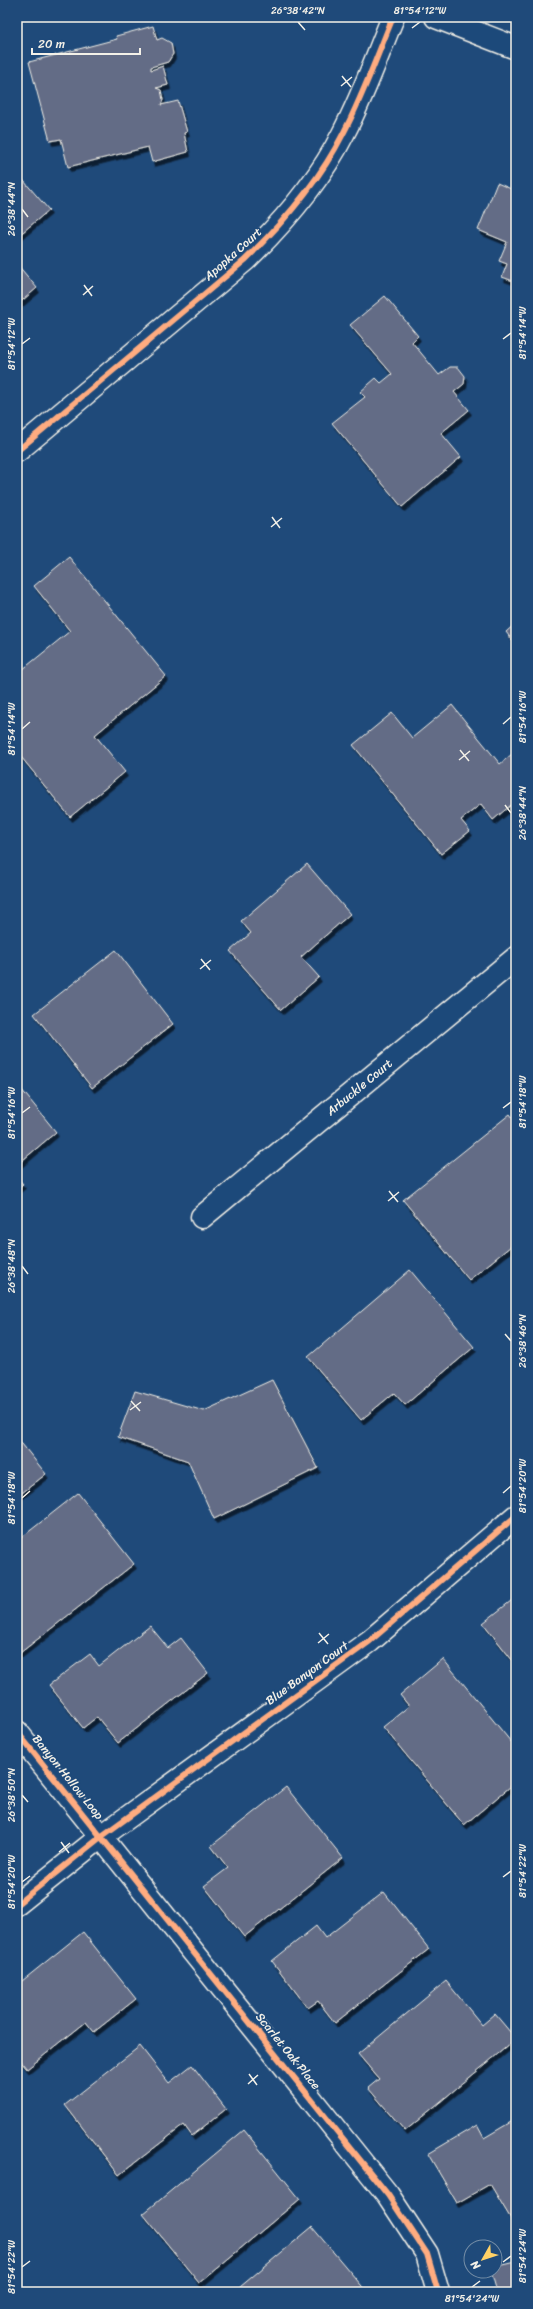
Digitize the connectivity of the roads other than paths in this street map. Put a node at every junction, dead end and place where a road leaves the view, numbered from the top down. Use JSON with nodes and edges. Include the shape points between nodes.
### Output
{"nodes":[{"id":1,"x":393,"y":17,"type":"edge"},
{"id":2,"x":436,"y":17,"type":"edge"},
{"id":3,"x":516,"y":48,"type":"edge"},
{"id":4,"x":17,"y":451,"type":"edge"},
{"id":5,"x":516,"y":958,"type":"edge"},
{"id":6,"x":202,"y":1217,"type":"dead end"},
{"id":7,"x":516,"y":1516,"type":"edge"},
{"id":8,"x":17,"y":1732,"type":"edge"},
{"id":9,"x":102,"y":1836,"type":"junction"},
{"id":10,"x":17,"y":1904,"type":"edge"},
{"id":11,"x":438,"y":2292,"type":"edge"}],
"edges":[{"from":1,"to":4,"type":"street","name":"Apopka Court","via":[[343,135],[323,169],[274,232],[239,265]]},
{"from":2,"to":3,"type":"street"},
{"from":5,"to":6,"type":"street","name":"Arbuckle Court"},
{"from":7,"to":9,"type":"street","name":"Blue Banyon Court","via":[[370,1641]]},
{"from":8,"to":9,"type":"street","name":"Banyon Hollow Loop"},
{"from":9,"to":10,"type":"street","name":"Blue Banyon Court"},
{"from":9,"to":11,"type":"street","name":"Scarlet Oak Place","via":[[388,2194],[428,2254]]}]}
